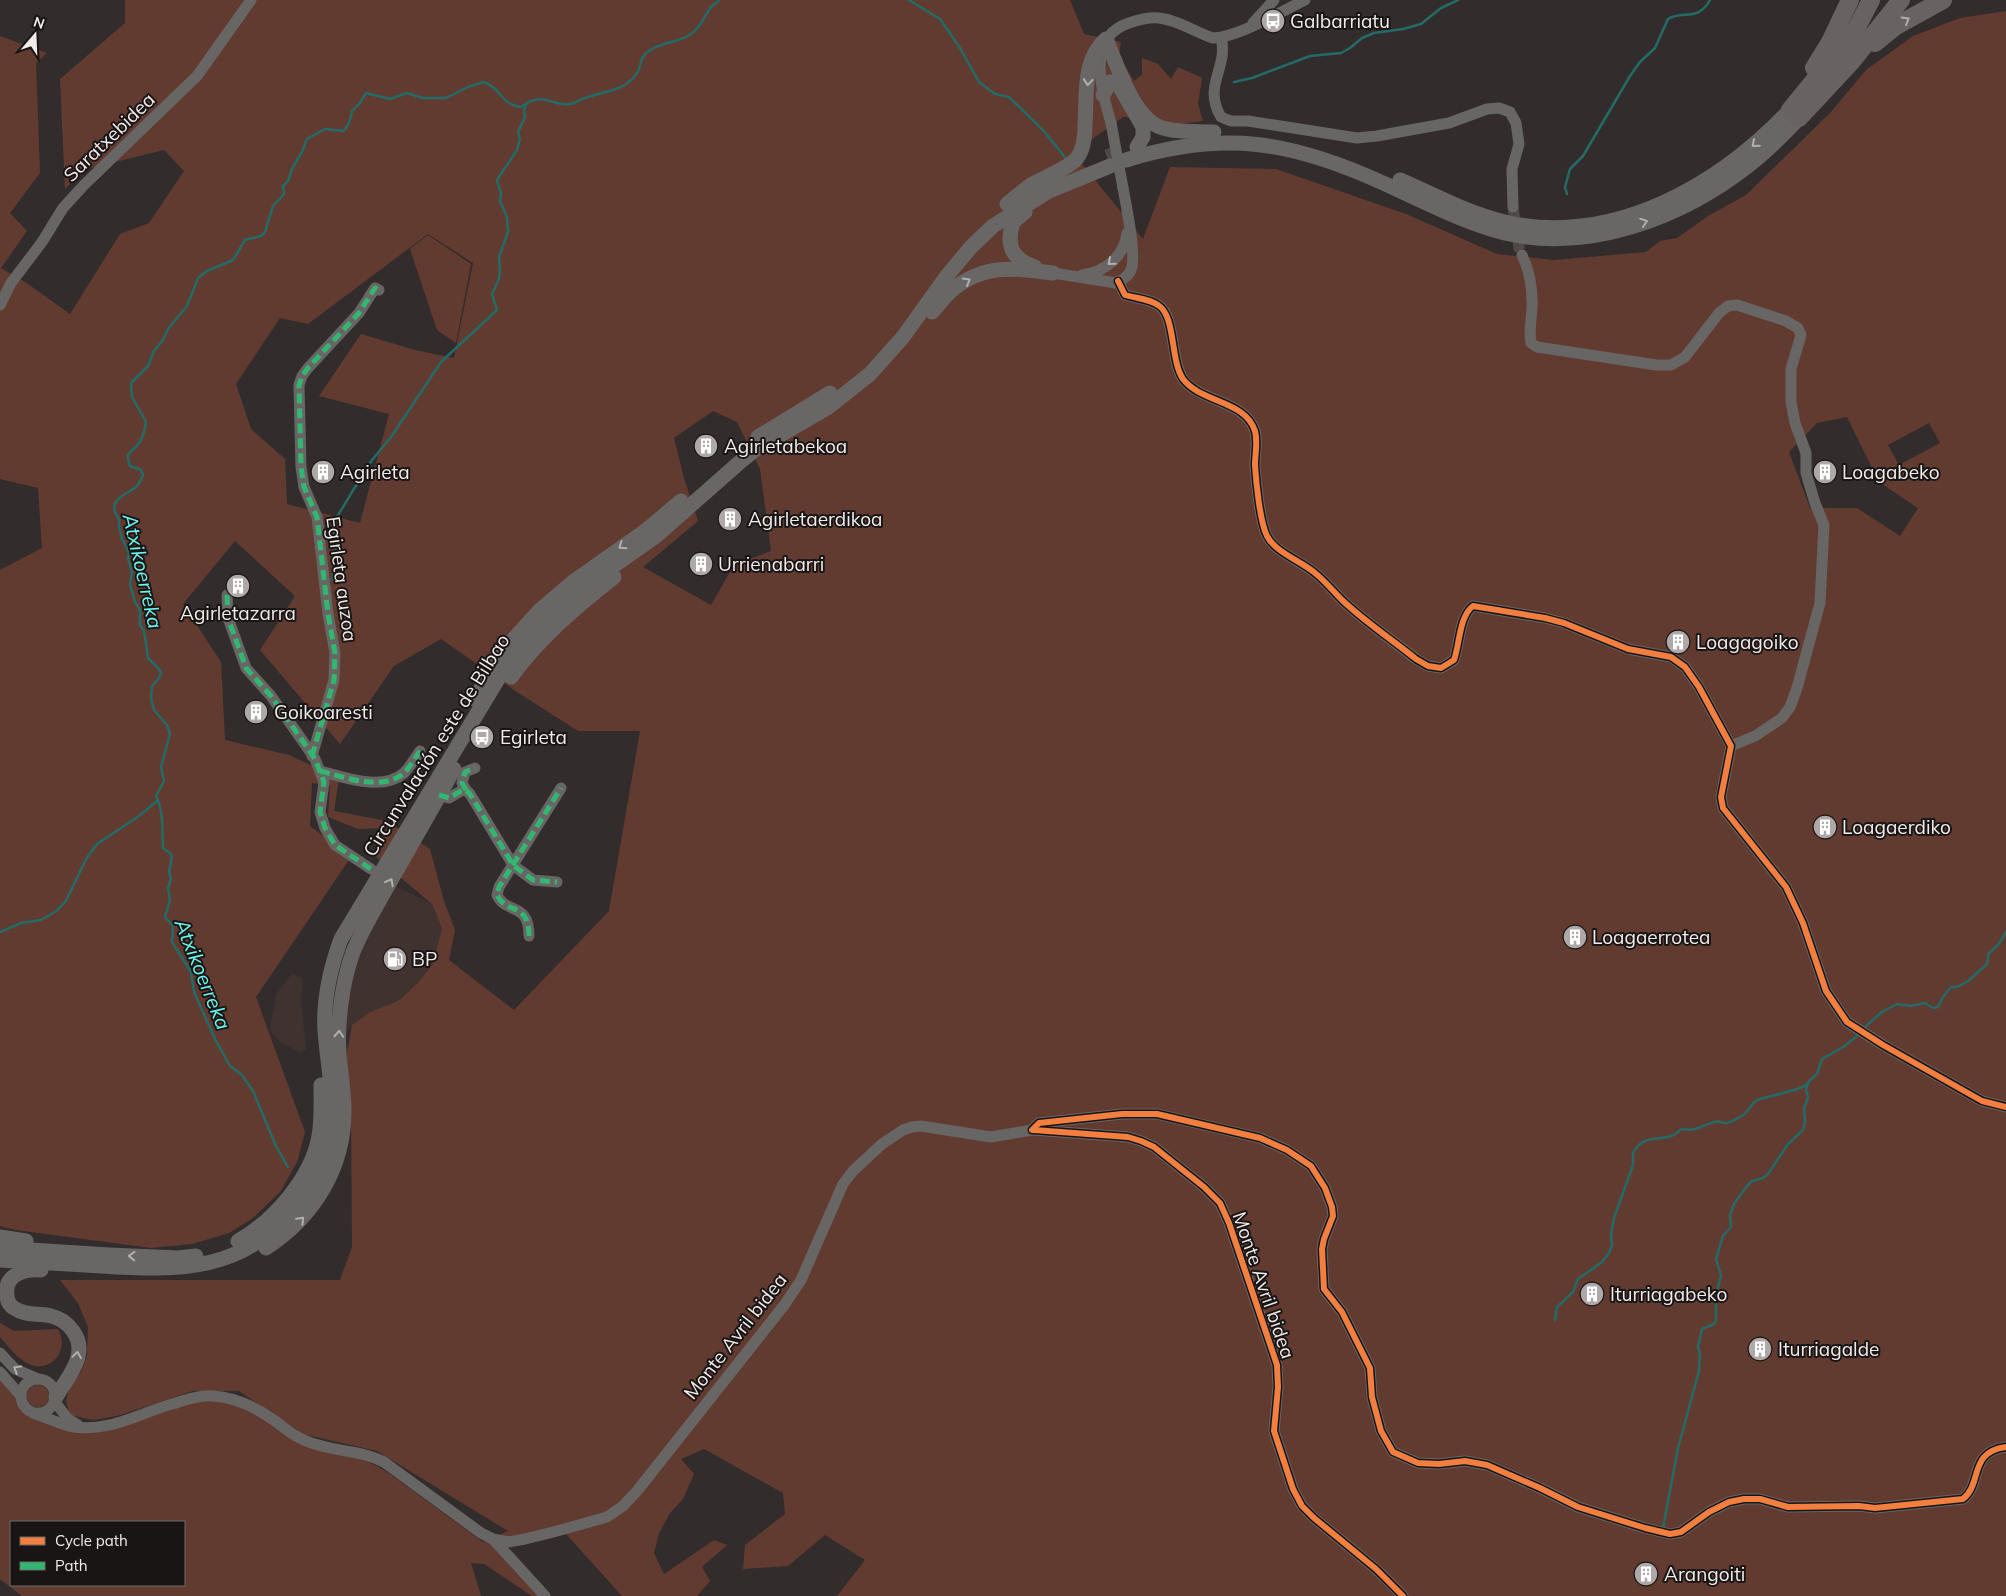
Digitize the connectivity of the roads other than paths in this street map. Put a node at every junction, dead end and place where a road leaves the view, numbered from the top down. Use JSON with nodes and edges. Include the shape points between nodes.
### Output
{"nodes":[{"id":1,"x":251,"y":0,"type":"edge"},
{"id":2,"x":1274,"y":0,"type":"edge"},
{"id":3,"x":1305,"y":0,"type":"edge"},
{"id":4,"x":1310,"y":0,"type":"edge"},
{"id":5,"x":1850,"y":0,"type":"edge"},
{"id":6,"x":1861,"y":0,"type":"edge"},
{"id":7,"x":1871,"y":0,"type":"edge"},
{"id":8,"x":1901,"y":0,"type":"edge"},
{"id":9,"x":1943,"y":0,"type":"edge"},
{"id":10,"x":1281,"y":12,"type":"junction"},
{"id":11,"x":1250,"y":26,"type":"junction"},
{"id":12,"x":1221,"y":38,"type":"junction"},
{"id":13,"x":1106,"y":39,"type":"junction"},
{"id":14,"x":1854,"y":60,"type":"junction"},
{"id":15,"x":1103,"y":95,"type":"junction"},
{"id":16,"x":1794,"y":114,"type":"junction"},
{"id":17,"x":1214,"y":132,"type":"junction"},
{"id":18,"x":1129,"y":153,"type":"junction"},
{"id":19,"x":1049,"y":191,"type":"junction"},
{"id":20,"x":1007,"y":204,"type":"junction"},
{"id":21,"x":1513,"y":207,"type":"tunnel mouth"},
{"id":22,"x":1128,"y":224,"type":"junction"},
{"id":23,"x":1522,"y":255,"type":"tunnel mouth"},
{"id":24,"x":1053,"y":273,"type":"junction"},
{"id":25,"x":1070,"y":276,"type":"junction"},
{"id":26,"x":1118,"y":282,"type":"junction"},
{"id":27,"x":379,"y":290,"type":"dead end"},
{"id":28,"x":0,"y":305,"type":"edge"},
{"id":29,"x":870,"y":374,"type":"junction"},
{"id":30,"x":760,"y":447,"type":"junction"},
{"id":31,"x":227,"y":595,"type":"dead end"},
{"id":32,"x":1731,"y":746,"type":"junction"},
{"id":33,"x":420,"y":751,"type":"dead end"},
{"id":34,"x":312,"y":756,"type":"junction"},
{"id":35,"x":470,"y":768,"type":"dead end"},
{"id":36,"x":320,"y":771,"type":"junction"},
{"id":37,"x":561,"y":788,"type":"dead end"},
{"id":38,"x":466,"y":790,"type":"junction"},
{"id":39,"x":439,"y":796,"type":"junction"},
{"id":40,"x":513,"y":865,"type":"junction"},
{"id":41,"x":372,"y":870,"type":"junction"},
{"id":42,"x":557,"y":882,"type":"dead end"},
{"id":43,"x":529,"y":936,"type":"dead end"},
{"id":44,"x":2006,"y":1107,"type":"edge"},
{"id":45,"x":1032,"y":1130,"type":"junction"},
{"id":46,"x":0,"y":1237,"type":"edge"},
{"id":47,"x":0,"y":1248,"type":"edge"},
{"id":48,"x":0,"y":1260,"type":"edge"},
{"id":49,"x":113,"y":1261,"type":"junction"},
{"id":50,"x":92,"y":1271,"type":"junction"},
{"id":51,"x":0,"y":1352,"type":"edge"},
{"id":52,"x":0,"y":1373,"type":"edge"},
{"id":53,"x":38,"y":1379,"type":"junction"},
{"id":54,"x":21,"y":1396,"type":"junction"},
{"id":55,"x":55,"y":1400,"type":"junction"},
{"id":56,"x":33,"y":1413,"type":"junction"},
{"id":57,"x":81,"y":1427,"type":"junction"},
{"id":58,"x":2006,"y":1446,"type":"edge"},
{"id":59,"x":493,"y":1539,"type":"junction"},
{"id":60,"x":545,"y":1596,"type":"edge"},
{"id":61,"x":1403,"y":1596,"type":"edge"}],
"edges":[{"from":1,"to":28,"type":"street","name":"Saratxebidea","via":[[197,76],[63,208],[11,283]]},
{"from":2,"to":11,"type":"street"},
{"from":3,"to":10,"type":"street"},
{"from":4,"to":10,"type":"street"},
{"from":5,"to":16,"type":"highway"},
{"from":6,"to":16,"type":"highway"},
{"from":7,"to":16,"type":"highway","via":[[1831,71]]},
{"from":8,"to":14,"type":"highway"},
{"from":14,"to":9,"type":"highway","one_way":true,"via":[[1896,26]]},
{"from":10,"to":11,"type":"street"},
{"from":11,"to":12,"type":"street"},
{"from":12,"to":13,"type":"street","via":[[1159,18],[1124,25]]},
{"from":12,"to":21,"type":"street","via":[[1224,48],[1213,90],[1214,106],[1221,117],[1231,121],[1357,138],[1450,123],[1487,109],[1499,108],[1510,112],[1516,123],[1519,144],[1512,169]]},
{"from":13,"to":15,"type":"street","via":[[1100,66]]},
{"from":13,"to":17,"type":"main road","via":[[1131,96],[1147,119],[1162,128]]},
{"from":13,"to":20,"type":"main road","one_way":true,"via":[[1097,46],[1090,59],[1085,138],[1076,161],[1029,186]]},
{"from":14,"to":16,"type":"highway"},
{"from":15,"to":18,"type":"main road","via":[[1110,82],[1117,82],[1143,127],[1143,137]]},
{"from":15,"to":22,"type":"street","bridge":true,"via":[[1111,123]]},
{"from":16,"to":17,"type":"main road","one_way":true,"via":[[1718,173],[1690,189],[1618,219],[1568,227],[1522,225],[1494,219],[1366,165],[1303,143],[1264,135]]},
{"from":18,"to":16,"type":"main road","one_way":true,"via":[[1209,142],[1280,147],[1355,171],[1492,229],[1520,235],[1589,236],[1627,228],[1664,215],[1725,183],[1770,148]]},
{"from":17,"to":18,"type":"main road","via":[[1173,137]]},
{"from":19,"to":20,"type":"main road","name":"Circunvalación este de Bilbao","via":[[1109,162],[1041,185]]},
{"from":19,"to":24,"type":"main road","via":[[1012,222],[1009,241],[1018,258]]},
{"from":19,"to":29,"type":"main road","name":"Circunvalación este de Bilbao","via":[[1000,220],[971,247],[903,337]]},
{"from":20,"to":41,"type":"main road","name":"Circunvalación este de Bilbao","one_way":true,"via":[[959,246],[886,344],[863,368],[826,396],[763,433],[733,455],[644,532],[573,582],[540,610],[510,643],[486,679]]},
{"from":22,"to":25,"type":"street","one_way":true,"via":[[1125,244],[1112,263],[1093,273]]},
{"from":22,"to":26,"type":"street","via":[[1132,267],[1130,273]]},
{"from":23,"to":32,"type":"street","via":[[1529,271],[1532,302],[1528,332],[1531,343],[1537,348],[1671,365],[1685,357],[1719,313],[1737,304],[1786,320],[1798,328],[1801,335],[1791,369],[1790,402],[1806,453],[1806,473],[1814,503],[1824,525],[1820,603],[1790,707],[1782,718],[1755,736]]},
{"from":24,"to":25,"type":"street"},
{"from":29,"to":24,"type":"main road","one_way":true,"via":[[882,371],[950,292],[963,283],[995,269]]},
{"from":25,"to":26,"type":"street"},
{"from":26,"to":32,"type":"street","via":[[1126,295],[1157,304],[1162,309],[1170,326],[1176,364],[1183,378],[1192,387],[1241,412],[1250,422],[1257,441],[1255,464],[1268,537],[1416,659],[1428,666],[1441,668],[1454,660],[1464,619],[1473,606],[1555,620],[1628,649],[1672,657],[1685,667],[1699,687]]},
{"from":27,"to":34,"type":"street","name":"Egirleta auzoa","via":[[375,288],[359,313],[308,368],[299,385],[301,467],[304,487],[317,516],[334,653],[334,680]]},
{"from":29,"to":30,"type":"main road","name":"Circunvalación este de Bilbao","via":[[827,408]]},
{"from":30,"to":39,"type":"main road","via":[[682,526],[571,612],[542,639],[493,704]]},
{"from":30,"to":49,"type":"main road","name":"Circunvalación este de Bilbao","via":[[656,536],[592,581],[551,616],[516,654],[472,720],[347,928],[336,954],[326,989],[325,1006],[331,1129],[323,1160],[294,1210],[275,1230],[245,1249],[216,1261],[170,1269]]},
{"from":31,"to":34,"type":"street","via":[[228,618],[246,668],[272,696]]},
{"from":32,"to":44,"type":"street","via":[[1721,796],[1723,808],[1786,887],[1803,923],[1826,991],[1847,1022],[1982,1100]]},
{"from":33,"to":36,"type":"street","via":[[404,773],[388,781],[369,781]]},
{"from":34,"to":36,"type":"street"},
{"from":35,"to":38,"type":"street","via":[[462,783]]},
{"from":36,"to":41,"type":"street","via":[[324,782],[320,812],[325,828],[335,845]]},
{"from":37,"to":40,"type":"street"},
{"from":38,"to":39,"type":"street","via":[[449,798]]},
{"from":38,"to":40,"type":"street"},
{"from":50,"to":39,"type":"main road","one_way":true,"via":[[180,1274],[225,1267],[256,1254],[287,1235],[306,1216],[327,1183],[342,1141],[344,1110],[340,1030],[351,956]]},
{"from":40,"to":42,"type":"street","via":[[533,880]]},
{"from":40,"to":43,"type":"street","via":[[497,894],[499,900],[524,914],[529,923]]},
{"from":41,"to":49,"type":"main road","name":"Circunvalación este de Bilbao","one_way":true,"via":[[337,928],[320,973],[315,1014],[321,1114],[319,1138],[297,1186],[260,1228],[218,1250],[178,1258]]},
{"from":45,"to":58,"type":"street","via":[[1039,1124],[1122,1114],[1156,1114],[1260,1138],[1311,1166],[1325,1188],[1333,1216],[1322,1249],[1324,1289],[1342,1312],[1370,1368],[1372,1396],[1381,1431],[1393,1452],[1418,1463],[1465,1461],[1487,1466],[1578,1507],[1670,1534],[1681,1532],[1729,1502],[1744,1499],[1760,1499],[1788,1507],[1875,1508],[1963,1499],[1968,1495],[1987,1454],[1992,1449]]},
{"from":45,"to":59,"type":"street","name":"Monte Avril bidea","via":[[991,1137],[921,1126],[903,1130],[882,1144],[852,1171],[843,1184],[801,1280],[785,1304],[623,1506],[607,1517],[525,1539],[508,1542]]},
{"from":45,"to":61,"type":"street","name":"Monte Avril bidea","via":[[1128,1137],[1142,1141],[1154,1147],[1220,1203],[1277,1365],[1274,1431],[1293,1489],[1302,1506],[1314,1518],[1376,1569]]},
{"from":46,"to":49,"type":"main road"},
{"from":47,"to":49,"type":"main road","name":"Circunvalación este de Bilbao"},
{"from":48,"to":49,"type":"main road","name":"Circunvalación este de Bilbao"},
{"from":49,"to":50,"type":"main road"},
{"from":55,"to":50,"type":"main road","one_way":true,"via":[[78,1360],[76,1335],[60,1319],[24,1313],[12,1307],[7,1287],[14,1275],[27,1270]]},
{"from":53,"to":51,"type":"street","one_way":true,"via":[[15,1369]]},
{"from":52,"to":54,"type":"street"},
{"from":53,"to":54,"type":"street","via":[[26,1384]]},
{"from":53,"to":55,"type":"street","via":[[51,1384]]},
{"from":54,"to":56,"type":"street","via":[[23,1404]]},
{"from":55,"to":56,"type":"street","via":[[46,1412]]},
{"from":55,"to":57,"type":"street","via":[[68,1420]]},
{"from":56,"to":57,"type":"street","name":"Monte Avril bidea"},
{"from":57,"to":59,"type":"street","name":"Monte Avril bidea","via":[[113,1425],[195,1397],[235,1400],[254,1408],[306,1442],[384,1462],[480,1533]]},
{"from":59,"to":60,"type":"street"}]}
